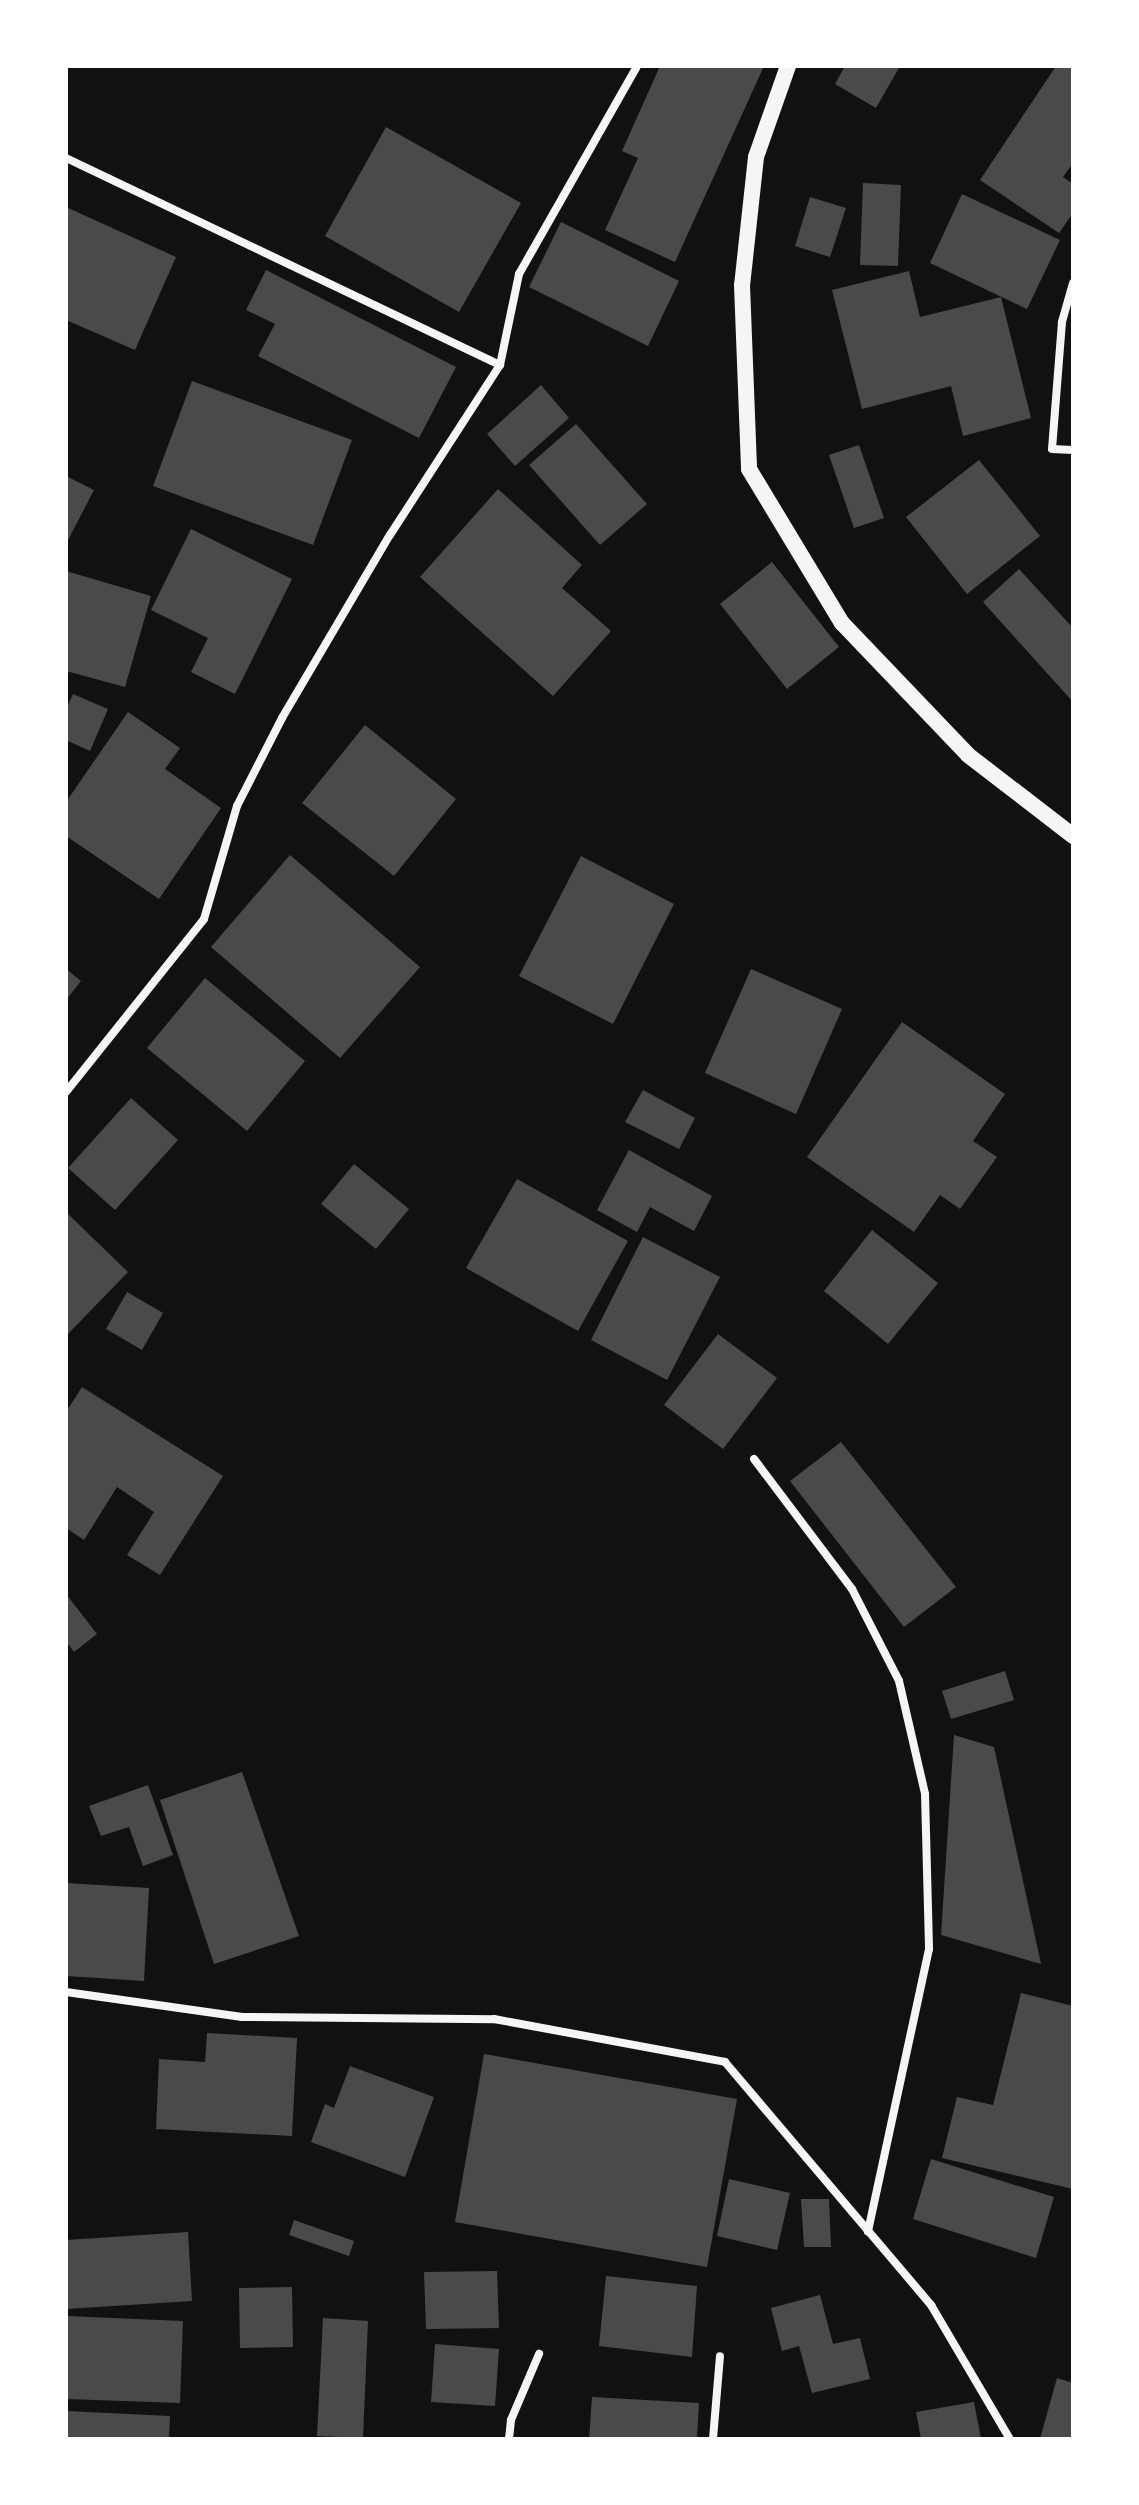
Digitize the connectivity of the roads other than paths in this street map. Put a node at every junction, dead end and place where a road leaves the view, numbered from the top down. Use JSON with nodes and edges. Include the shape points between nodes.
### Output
{"nodes":[{"id":1,"x":637,"y":66,"type":"edge"},
{"id":2,"x":788,"y":66,"type":"edge"},
{"id":3,"x":66,"y":158,"type":"edge"},
{"id":4,"x":1073,"y":283,"type":"edge"},
{"id":5,"x":500,"y":365,"type":"junction"},
{"id":6,"x":1073,"y":450,"type":"edge"},
{"id":7,"x":1073,"y":836,"type":"edge"},
{"id":8,"x":66,"y":1092,"type":"edge"},
{"id":9,"x":754,"y":1459,"type":"dead end"},
{"id":10,"x":66,"y":1992,"type":"edge"},
{"id":11,"x":868,"y":2231,"type":"junction"},
{"id":12,"x":539,"y":2354,"type":"dead end"},
{"id":13,"x":720,"y":2356,"type":"dead end"},
{"id":14,"x":509,"y":2439,"type":"edge"},
{"id":15,"x":713,"y":2439,"type":"edge"},
{"id":16,"x":1010,"y":2439,"type":"edge"}],
"edges":[{"from":1,"to":5,"type":"street","via":[[519,274]]},
{"from":2,"to":7,"type":"main road","via":[[756,157],[742,285],[749,469],[842,623],[968,755]]},
{"from":3,"to":5,"type":"street"},
{"from":4,"to":6,"type":"street","via":[[1062,322],[1052,449]]},
{"from":5,"to":8,"type":"street","via":[[390,535],[282,718],[237,806],[204,919]]},
{"from":9,"to":11,"type":"street","via":[[852,1589],[892,1668],[925,1794],[929,1949]]},
{"from":10,"to":11,"type":"street","via":[[242,2017],[494,2019],[725,2062]]},
{"from":11,"to":16,"type":"street","via":[[931,2305]]},
{"from":12,"to":14,"type":"street","via":[[511,2420]]},
{"from":13,"to":15,"type":"street"}]}
